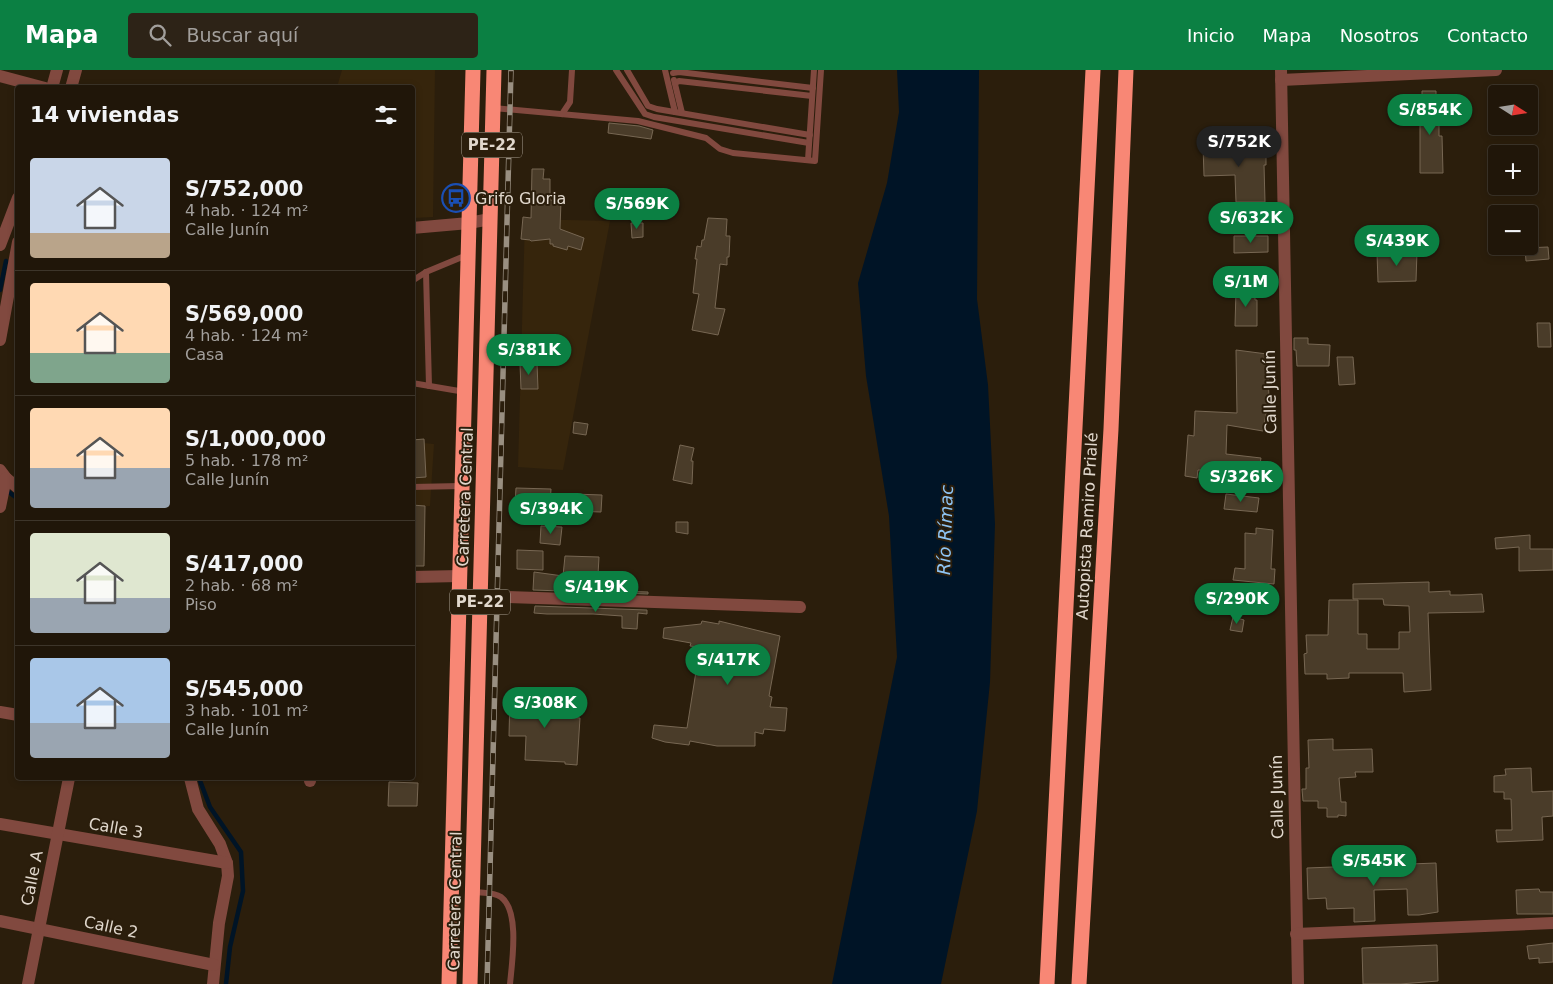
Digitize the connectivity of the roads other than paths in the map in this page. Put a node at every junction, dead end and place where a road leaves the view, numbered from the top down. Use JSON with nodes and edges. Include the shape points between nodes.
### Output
{"nodes":[{"id":1,"x":57,"y":70,"type":"edge"},
{"id":2,"x":76,"y":70,"type":"edge"},
{"id":3,"x":473,"y":70,"type":"edge"},
{"id":4,"x":494,"y":70,"type":"edge"},
{"id":5,"x":572,"y":70,"type":"edge"},
{"id":6,"x":616,"y":70,"type":"edge"},
{"id":7,"x":627,"y":70,"type":"edge"},
{"id":8,"x":664,"y":70,"type":"edge"},
{"id":9,"x":814,"y":70,"type":"edge"},
{"id":10,"x":821,"y":70,"type":"edge"},
{"id":11,"x":1093,"y":70,"type":"edge"},
{"id":12,"x":1126,"y":70,"type":"edge"},
{"id":13,"x":1496,"y":70,"type":"edge"},
{"id":14,"x":672,"y":72,"type":"edge"},
{"id":15,"x":1281,"y":75,"type":"edge"},
{"id":16,"x":0,"y":76,"type":"edge"},
{"id":17,"x":675,"y":84,"type":"junction"},
{"id":18,"x":34,"y":85,"type":"edge"},
{"id":19,"x":53,"y":85,"type":"edge"},
{"id":20,"x":72,"y":85,"type":"edge"},
{"id":21,"x":813,"y":88,"type":"junction"},
{"id":22,"x":812,"y":96,"type":"junction"},
{"id":23,"x":493,"y":108,"type":"junction"},
{"id":24,"x":679,"y":113,"type":"junction"},
{"id":25,"x":562,"y":114,"type":"junction"},
{"id":26,"x":810,"y":135,"type":"junction"},
{"id":27,"x":809,"y":143,"type":"junction"},
{"id":28,"x":808,"y":160,"type":"junction"},
{"id":29,"x":15,"y":205,"type":"edge"},
{"id":30,"x":490,"y":219,"type":"junction"},
{"id":31,"x":469,"y":223,"type":"junction"},
{"id":32,"x":415,"y":228,"type":"edge"},
{"id":33,"x":0,"y":242,"type":"edge"},
{"id":34,"x":15,"y":243,"type":"edge"},
{"id":35,"x":15,"y":254,"type":"edge"},
{"id":36,"x":468,"y":254,"type":"junction"},
{"id":37,"x":426,"y":272,"type":"junction"},
{"id":38,"x":415,"y":279,"type":"edge"},
{"id":39,"x":0,"y":340,"type":"edge"},
{"id":40,"x":415,"y":384,"type":"edge"},
{"id":41,"x":429,"y":386,"type":"junction"},
{"id":42,"x":465,"y":392,"type":"junction"},
{"id":43,"x":3,"y":474,"type":"edge"},
{"id":44,"x":15,"y":485,"type":"edge"},
{"id":45,"x":462,"y":486,"type":"junction"},
{"id":46,"x":415,"y":487,"type":"edge"},
{"id":47,"x":1,"y":500,"type":"edge"},
{"id":48,"x":460,"y":576,"type":"junction"},
{"id":49,"x":415,"y":577,"type":"edge"},
{"id":50,"x":480,"y":596,"type":"junction"},
{"id":51,"x":800,"y":607,"type":"dead end"},
{"id":52,"x":0,"y":712,"type":"edge"},
{"id":53,"x":15,"y":714,"type":"edge"},
{"id":54,"x":69,"y":780,"type":"edge"},
{"id":55,"x":191,"y":780,"type":"edge"},
{"id":56,"x":0,"y":824,"type":"edge"},
{"id":57,"x":57,"y":834,"type":"junction"},
{"id":58,"x":227,"y":864,"type":"junction"},
{"id":59,"x":472,"y":892,"type":"junction"},
{"id":60,"x":0,"y":921,"type":"edge"},
{"id":61,"x":1553,"y":924,"type":"edge"},
{"id":62,"x":39,"y":928,"type":"junction"},
{"id":63,"x":1296,"y":934,"type":"junction"},
{"id":64,"x":214,"y":965,"type":"junction"},
{"id":65,"x":28,"y":984,"type":"edge"},
{"id":66,"x":213,"y":984,"type":"edge"},
{"id":67,"x":449,"y":984,"type":"edge"},
{"id":68,"x":470,"y":984,"type":"edge"},
{"id":69,"x":510,"y":984,"type":"edge"},
{"id":70,"x":1046,"y":984,"type":"edge"},
{"id":71,"x":1079,"y":984,"type":"edge"},
{"id":72,"x":1298,"y":984,"type":"edge"}],
"edges":[{"from":1,"to":19,"type":"street"},
{"from":2,"to":20,"type":"street"},
{"from":3,"to":31,"type":"highway","name":"Carretera Central","number":"PE-22"},
{"from":4,"to":23,"type":"highway","name":"Carretera Central","number":"PE-22"},
{"from":5,"to":25,"type":"lane","via":[[570,102]]},
{"from":6,"to":27,"type":"lane","via":[[645,114]]},
{"from":7,"to":24,"type":"lane","via":[[648,106]]},
{"from":8,"to":24,"type":"lane"},
{"from":9,"to":21,"type":"lane"},
{"from":10,"to":28,"type":"lane","via":[[816,161]]},
{"from":11,"to":70,"type":"highway","name":"Autopista Ramiro Prialé"},
{"from":12,"to":71,"type":"highway","name":"Autopista Ramiro Prialé","via":[[1110,438]]},
{"from":13,"to":15,"type":"street"},
{"from":14,"to":17,"type":"lane"},
{"from":14,"to":21,"type":"lane"},
{"from":15,"to":63,"type":"street","name":"Calle Junín"},
{"from":16,"to":18,"type":"street"},
{"from":17,"to":22,"type":"lane","via":[[679,81]]},
{"from":17,"to":24,"type":"lane"},
{"from":21,"to":22,"type":"lane"},
{"from":22,"to":26,"type":"lane"},
{"from":23,"to":25,"type":"lane"},
{"from":23,"to":30,"type":"highway","name":"Carretera Central","number":"PE-22"},
{"from":24,"to":26,"type":"lane"},
{"from":25,"to":28,"type":"lane","via":[[638,121],[706,138],[720,149],[733,153]]},
{"from":26,"to":27,"type":"lane"},
{"from":27,"to":28,"type":"lane"},
{"from":29,"to":33,"type":"street"},
{"from":30,"to":31,"type":"street"},
{"from":30,"to":50,"type":"highway","name":"Carretera Central","number":"PE-22"},
{"from":31,"to":32,"type":"street"},
{"from":31,"to":36,"type":"highway","name":"Carretera Central","number":"PE-22"},
{"from":33,"to":34,"type":"street"},
{"from":35,"to":39,"type":"street"},
{"from":36,"to":37,"type":"lane"},
{"from":36,"to":42,"type":"highway","name":"Carretera Central","number":"PE-22"},
{"from":37,"to":38,"type":"lane"},
{"from":37,"to":41,"type":"lane"},
{"from":40,"to":41,"type":"lane"},
{"from":41,"to":42,"type":"lane"},
{"from":42,"to":45,"type":"highway","name":"Carretera Central","number":"PE-22"},
{"from":43,"to":44,"type":"street"},
{"from":43,"to":47,"type":"street"},
{"from":45,"to":46,"type":"lane"},
{"from":45,"to":48,"type":"highway","name":"Carretera Central","number":"PE-22"},
{"from":48,"to":49,"type":"street"},
{"from":48,"to":67,"type":"highway","name":"Carretera Central","number":"PE-22"},
{"from":50,"to":51,"type":"street"},
{"from":50,"to":59,"type":"highway","name":"Carretera Central","number":"PE-22"},
{"from":52,"to":53,"type":"street"},
{"from":54,"to":57,"type":"street","name":"Calle A"},
{"from":55,"to":58,"type":"street","via":[[198,808],[220,844]]},
{"from":56,"to":57,"type":"street","name":"Calle 3"},
{"from":57,"to":58,"type":"street","name":"Calle 3"},
{"from":57,"to":62,"type":"street","name":"Calle A"},
{"from":58,"to":64,"type":"street","via":[[228,876]]},
{"from":59,"to":68,"type":"highway","name":"Carretera Central","number":"PE-22"},
{"from":59,"to":69,"type":"lane","via":[[500,896],[512,915]]},
{"from":60,"to":62,"type":"street","name":"Calle 2"},
{"from":61,"to":63,"type":"street"},
{"from":62,"to":64,"type":"street","name":"Calle 2"},
{"from":62,"to":65,"type":"street","name":"Calle A"},
{"from":63,"to":72,"type":"street","name":"Calle Junín"},
{"from":64,"to":66,"type":"street"}]}
